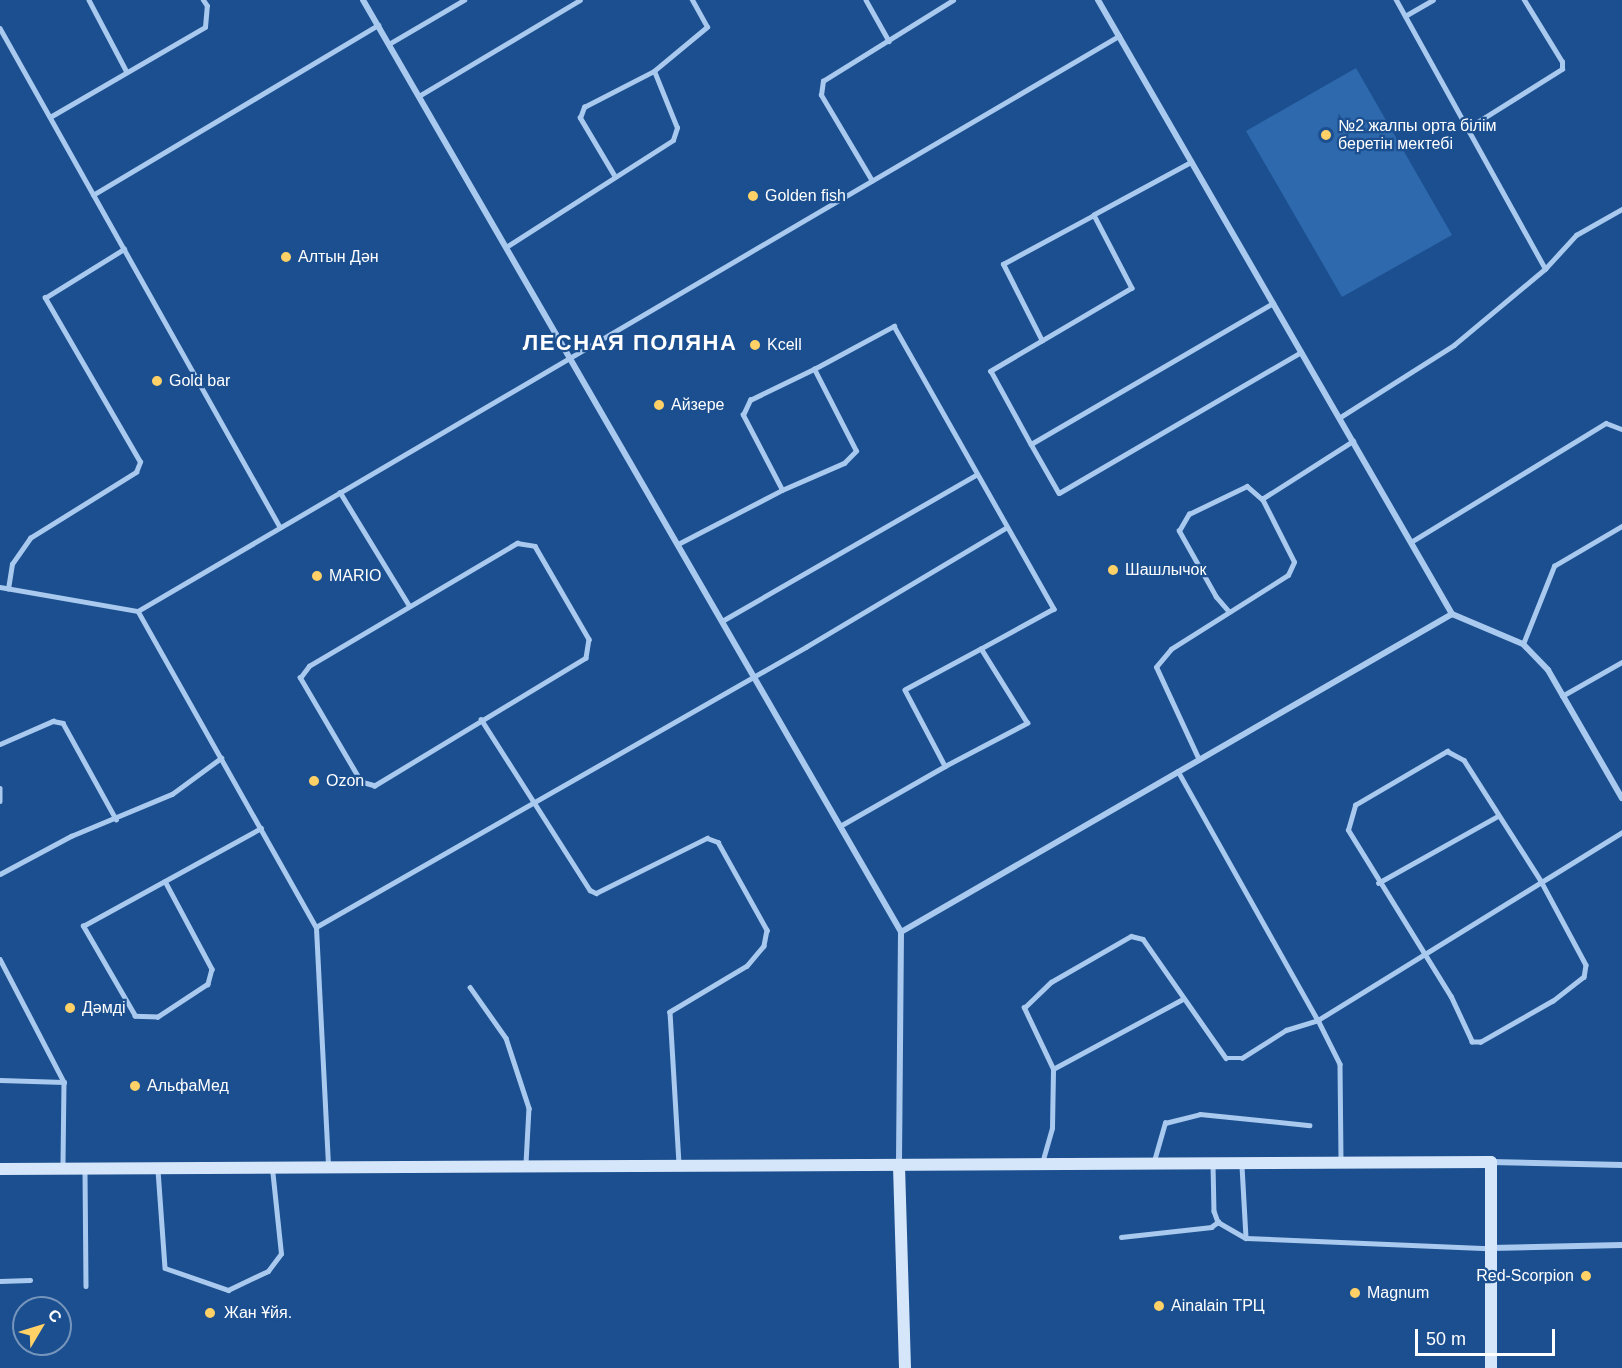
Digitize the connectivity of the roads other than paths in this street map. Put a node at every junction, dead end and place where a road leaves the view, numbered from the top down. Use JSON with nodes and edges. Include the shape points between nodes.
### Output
{"nodes":[{"id":1,"x":89,"y":0,"type":"edge"},
{"id":2,"x":203,"y":0,"type":"edge"},
{"id":3,"x":363,"y":0,"type":"edge"},
{"id":4,"x":464,"y":0,"type":"edge"},
{"id":5,"x":580,"y":0,"type":"edge"},
{"id":6,"x":692,"y":0,"type":"edge"},
{"id":7,"x":866,"y":0,"type":"edge"},
{"id":8,"x":953,"y":0,"type":"edge"},
{"id":9,"x":1098,"y":0,"type":"edge"},
{"id":10,"x":1396,"y":0,"type":"edge"},
{"id":11,"x":1433,"y":0,"type":"edge"},
{"id":12,"x":1524,"y":0,"type":"edge"},
{"id":13,"x":1405,"y":16,"type":"junction"},
{"id":14,"x":378,"y":25,"type":"junction"},
{"id":15,"x":0,"y":28,"type":"edge"},
{"id":16,"x":1119,"y":36,"type":"junction"},
{"id":17,"x":889,"y":41,"type":"junction"},
{"id":18,"x":389,"y":44,"type":"junction"},
{"id":19,"x":127,"y":72,"type":"junction"},
{"id":20,"x":654,"y":72,"type":"junction"},
{"id":21,"x":419,"y":96,"type":"junction"},
{"id":22,"x":50,"y":117,"type":"junction"},
{"id":23,"x":1468,"y":128,"type":"junction"},
{"id":24,"x":1192,"y":162,"type":"junction"},
{"id":25,"x":615,"y":177,"type":"junction"},
{"id":26,"x":872,"y":181,"type":"junction"},
{"id":27,"x":93,"y":195,"type":"junction"},
{"id":28,"x":1622,"y":209,"type":"edge"},
{"id":29,"x":1094,"y":215,"type":"junction"},
{"id":30,"x":506,"y":247,"type":"junction"},
{"id":31,"x":124,"y":249,"type":"junction"},
{"id":32,"x":1545,"y":269,"type":"junction"},
{"id":33,"x":1273,"y":303,"type":"junction"},
{"id":34,"x":1042,"y":341,"type":"junction"},
{"id":35,"x":1301,"y":352,"type":"junction"},
{"id":36,"x":570,"y":358,"type":"junction"},
{"id":37,"x":814,"y":369,"type":"junction"},
{"id":38,"x":1339,"y":418,"type":"junction"},
{"id":39,"x":1622,"y":429,"type":"edge"},
{"id":40,"x":1353,"y":441,"type":"junction"},
{"id":41,"x":1031,"y":444,"type":"junction"},
{"id":42,"x":976,"y":475,"type":"junction"},
{"id":43,"x":782,"y":490,"type":"junction"},
{"id":44,"x":340,"y":492,"type":"junction"},
{"id":45,"x":1262,"y":499,"type":"junction"},
{"id":46,"x":1622,"y":526,"type":"edge"},
{"id":47,"x":280,"y":527,"type":"junction"},
{"id":48,"x":1006,"y":528,"type":"junction"},
{"id":49,"x":1411,"y":542,"type":"junction"},
{"id":50,"x":678,"y":544,"type":"junction"},
{"id":51,"x":0,"y":587,"type":"edge"},
{"id":52,"x":8,"y":589,"type":"junction"},
{"id":53,"x":409,"y":605,"type":"junction"},
{"id":54,"x":138,"y":611,"type":"junction"},
{"id":55,"x":1230,"y":612,"type":"junction"},
{"id":56,"x":1452,"y":614,"type":"junction"},
{"id":57,"x":722,"y":621,"type":"junction"},
{"id":58,"x":1523,"y":644,"type":"junction"},
{"id":59,"x":981,"y":649,"type":"junction"},
{"id":60,"x":1622,"y":662,"type":"edge"},
{"id":61,"x":754,"y":677,"type":"junction"},
{"id":62,"x":1562,"y":696,"type":"junction"},
{"id":63,"x":481,"y":719,"type":"junction"},
{"id":64,"x":0,"y":744,"type":"edge"},
{"id":65,"x":221,"y":758,"type":"junction"},
{"id":66,"x":1199,"y":760,"type":"junction"},
{"id":67,"x":945,"y":766,"type":"junction"},
{"id":68,"x":1178,"y":771,"type":"junction"},
{"id":69,"x":0,"y":788,"type":"edge"},
{"id":70,"x":1621,"y":796,"type":"edge"},
{"id":71,"x":0,"y":801,"type":"edge"},
{"id":72,"x":531,"y":803,"type":"junction"},
{"id":73,"x":1498,"y":816,"type":"junction"},
{"id":74,"x":116,"y":819,"type":"junction"},
{"id":75,"x":840,"y":826,"type":"junction"},
{"id":76,"x":261,"y":828,"type":"junction"},
{"id":77,"x":1622,"y":832,"type":"edge"},
{"id":78,"x":0,"y":874,"type":"edge"},
{"id":79,"x":165,"y":881,"type":"junction"},
{"id":80,"x":1541,"y":881,"type":"junction"},
{"id":81,"x":1378,"y":884,"type":"junction"},
{"id":82,"x":316,"y":927,"type":"junction"},
{"id":83,"x":901,"y":932,"type":"junction"},
{"id":84,"x":1421,"y":953,"type":"junction"},
{"id":85,"x":0,"y":959,"type":"edge"},
{"id":86,"x":470,"y":987,"type":"dead end"},
{"id":87,"x":1183,"y":999,"type":"junction"},
{"id":88,"x":1318,"y":1020,"type":"junction"},
{"id":89,"x":1053,"y":1069,"type":"junction"},
{"id":90,"x":0,"y":1080,"type":"edge"},
{"id":91,"x":64,"y":1082,"type":"junction"},
{"id":92,"x":1309,"y":1125,"type":"dead end"},
{"id":93,"x":1341,"y":1162,"type":"junction"},
{"id":94,"x":1491,"y":1162,"type":"junction"},
{"id":95,"x":1242,"y":1163,"type":"junction"},
{"id":96,"x":1154,"y":1164,"type":"junction"},
{"id":97,"x":1214,"y":1164,"type":"junction"},
{"id":98,"x":1042,"y":1165,"type":"junction"},
{"id":99,"x":1622,"y":1165,"type":"edge"},
{"id":100,"x":899,"y":1166,"type":"junction"},
{"id":101,"x":328,"y":1167,"type":"junction"},
{"id":102,"x":526,"y":1167,"type":"junction"},
{"id":103,"x":679,"y":1167,"type":"junction"},
{"id":104,"x":63,"y":1168,"type":"junction"},
{"id":105,"x":85,"y":1168,"type":"junction"},
{"id":106,"x":158,"y":1168,"type":"junction"},
{"id":107,"x":272,"y":1168,"type":"junction"},
{"id":108,"x":0,"y":1169,"type":"edge"},
{"id":109,"x":1218,"y":1222,"type":"junction"},
{"id":110,"x":1121,"y":1237,"type":"dead end"},
{"id":111,"x":1246,"y":1238,"type":"junction"},
{"id":112,"x":1622,"y":1245,"type":"edge"},
{"id":113,"x":1491,"y":1248,"type":"junction"},
{"id":114,"x":30,"y":1280,"type":"dead end"},
{"id":115,"x":0,"y":1281,"type":"edge"},
{"id":116,"x":86,"y":1286,"type":"dead end"},
{"id":117,"x":905,"y":1368,"type":"edge"},
{"id":118,"x":1491,"y":1368,"type":"edge"}],
"edges":[{"from":1,"to":19,"type":"lane"},
{"from":2,"to":19,"type":"lane","via":[[207,6],[205,27]]},
{"from":3,"to":14,"type":"street"},
{"from":4,"to":18,"type":"lane"},
{"from":5,"to":21,"type":"lane"},
{"from":6,"to":20,"type":"lane","via":[[707,27]]},
{"from":7,"to":17,"type":"lane"},
{"from":8,"to":17,"type":"lane"},
{"from":9,"to":16,"type":"street"},
{"from":10,"to":13,"type":"lane"},
{"from":11,"to":13,"type":"lane"},
{"from":12,"to":23,"type":"lane","via":[[1562,62],[1562,69]]},
{"from":13,"to":23,"type":"lane"},
{"from":14,"to":18,"type":"street"},
{"from":14,"to":27,"type":"lane"},
{"from":15,"to":22,"type":"lane"},
{"from":16,"to":24,"type":"street"},
{"from":16,"to":26,"type":"lane"},
{"from":17,"to":26,"type":"lane","via":[[824,81],[821,95]]},
{"from":18,"to":21,"type":"street"},
{"from":19,"to":22,"type":"lane"},
{"from":20,"to":25,"type":"lane","via":[[677,128],[673,140]]},
{"from":20,"to":25,"type":"lane","via":[[584,107],[580,118]]},
{"from":21,"to":30,"type":"street"},
{"from":22,"to":27,"type":"lane"},
{"from":23,"to":32,"type":"lane"},
{"from":24,"to":29,"type":"lane"},
{"from":24,"to":33,"type":"street"},
{"from":25,"to":30,"type":"lane"},
{"from":26,"to":36,"type":"lane"},
{"from":27,"to":31,"type":"lane"},
{"from":28,"to":32,"type":"lane","via":[[1576,236]]},
{"from":29,"to":34,"type":"lane","via":[[1132,288]]},
{"from":29,"to":34,"type":"lane","via":[[1003,264]]},
{"from":30,"to":36,"type":"street"},
{"from":31,"to":47,"type":"lane"},
{"from":31,"to":52,"type":"lane","via":[[45,298],[140,462],[136,472],[30,538],[12,564]]},
{"from":32,"to":38,"type":"lane","via":[[1454,345]]},
{"from":33,"to":35,"type":"street"},
{"from":33,"to":41,"type":"lane"},
{"from":34,"to":41,"type":"lane","via":[[991,371]]},
{"from":35,"to":38,"type":"street"},
{"from":35,"to":41,"type":"lane","via":[[1059,493]]},
{"from":36,"to":44,"type":"lane"},
{"from":36,"to":50,"type":"street"},
{"from":37,"to":42,"type":"lane","via":[[894,326]]},
{"from":37,"to":43,"type":"lane","via":[[750,400],[743,415]]},
{"from":37,"to":43,"type":"lane","via":[[856,451],[844,463]]},
{"from":38,"to":40,"type":"street"},
{"from":39,"to":49,"type":"lane","via":[[1606,423]]},
{"from":40,"to":45,"type":"lane"},
{"from":40,"to":49,"type":"street"},
{"from":42,"to":48,"type":"lane"},
{"from":42,"to":57,"type":"lane"},
{"from":43,"to":50,"type":"lane"},
{"from":44,"to":47,"type":"lane"},
{"from":44,"to":53,"type":"lane"},
{"from":45,"to":55,"type":"lane","via":[[1294,562],[1288,575]]},
{"from":45,"to":55,"type":"lane","via":[[1247,486],[1189,514],[1179,531],[1216,597]]},
{"from":46,"to":58,"type":"lane","via":[[1554,566]]},
{"from":47,"to":54,"type":"lane"},
{"from":48,"to":59,"type":"lane","via":[[1054,609]]},
{"from":48,"to":61,"type":"lane"},
{"from":49,"to":56,"type":"street"},
{"from":50,"to":57,"type":"street"},
{"from":51,"to":52,"type":"lane"},
{"from":52,"to":54,"type":"lane"},
{"from":53,"to":63,"type":"lane","via":[[517,543],[535,546],[589,639],[586,658]]},
{"from":53,"to":63,"type":"lane","via":[[309,666],[300,678],[361,782],[375,786]]},
{"from":54,"to":65,"type":"lane"},
{"from":55,"to":66,"type":"lane","via":[[1170,649],[1156,667]]},
{"from":56,"to":58,"type":"street"},
{"from":56,"to":66,"type":"street"},
{"from":57,"to":61,"type":"street"},
{"from":58,"to":62,"type":"street","via":[[1548,670]]},
{"from":59,"to":67,"type":"lane","via":[[905,690]]},
{"from":59,"to":67,"type":"lane","via":[[1027,723]]},
{"from":60,"to":62,"type":"lane"},
{"from":61,"to":72,"type":"lane"},
{"from":61,"to":75,"type":"street"},
{"from":62,"to":70,"type":"street"},
{"from":63,"to":72,"type":"lane"},
{"from":64,"to":74,"type":"lane","via":[[53,721],[63,723]]},
{"from":65,"to":74,"type":"lane","via":[[172,794]]},
{"from":65,"to":76,"type":"lane"},
{"from":66,"to":68,"type":"street"},
{"from":67,"to":75,"type":"lane"},
{"from":68,"to":83,"type":"street"},
{"from":68,"to":88,"type":"lane"},
{"from":69,"to":71,"type":"lane"},
{"from":72,"to":82,"type":"lane"},
{"from":72,"to":103,"type":"lane","via":[[590,890],[596,893],[707,838],[718,842],[767,930],[764,946],[747,966],[670,1012]]},
{"from":73,"to":80,"type":"lane"},
{"from":73,"to":81,"type":"lane"},
{"from":73,"to":81,"type":"lane","via":[[1464,760],[1447,751],[1355,805],[1348,830]]},
{"from":74,"to":78,"type":"lane","via":[[71,836]]},
{"from":75,"to":83,"type":"street"},
{"from":76,"to":79,"type":"lane"},
{"from":76,"to":82,"type":"lane"},
{"from":77,"to":80,"type":"lane"},
{"from":79,"to":79,"type":"lane","via":[[83,926],[135,1016],[159,1017],[208,984],[212,969]]},
{"from":80,"to":84,"type":"lane"},
{"from":80,"to":84,"type":"lane","via":[[1586,965],[1584,977],[1553,1002],[1481,1042],[1472,1042],[1451,997]]},
{"from":81,"to":84,"type":"lane"},
{"from":82,"to":101,"type":"lane"},
{"from":83,"to":100,"type":"street"},
{"from":84,"to":88,"type":"lane"},
{"from":85,"to":91,"type":"lane"},
{"from":86,"to":102,"type":"lane","via":[[506,1038],[529,1108]]},
{"from":87,"to":88,"type":"lane","via":[[1226,1058],[1242,1059],[1286,1030]]},
{"from":87,"to":89,"type":"lane"},
{"from":87,"to":89,"type":"lane","via":[[1143,939],[1131,936],[1051,982],[1024,1008]]},
{"from":88,"to":93,"type":"lane","via":[[1340,1064]]},
{"from":89,"to":98,"type":"lane","via":[[1052,1128]]},
{"from":90,"to":91,"type":"lane"},
{"from":91,"to":104,"type":"lane"},
{"from":92,"to":96,"type":"lane","via":[[1200,1114],[1166,1123]]},
{"from":93,"to":94,"type":"street"},
{"from":93,"to":95,"type":"street"},
{"from":94,"to":99,"type":"street"},
{"from":94,"to":113,"type":"street"},
{"from":95,"to":97,"type":"street"},
{"from":95,"to":111,"type":"lane"},
{"from":96,"to":97,"type":"street"},
{"from":96,"to":98,"type":"street"},
{"from":97,"to":109,"type":"lane","via":[[1214,1211]]},
{"from":98,"to":100,"type":"street"},
{"from":100,"to":103,"type":"street"},
{"from":100,"to":117,"type":"street"},
{"from":101,"to":102,"type":"street"},
{"from":101,"to":107,"type":"street"},
{"from":102,"to":103,"type":"street"},
{"from":104,"to":105,"type":"street"},
{"from":104,"to":108,"type":"street"},
{"from":105,"to":106,"type":"street"},
{"from":105,"to":116,"type":"lane"},
{"from":106,"to":107,"type":"street"},
{"from":106,"to":107,"type":"lane","via":[[165,1268],[228,1290],[268,1272],[281,1254]]},
{"from":109,"to":110,"type":"lane","via":[[1211,1227]]},
{"from":109,"to":111,"type":"lane"},
{"from":111,"to":113,"type":"lane"},
{"from":112,"to":113,"type":"street"},
{"from":113,"to":118,"type":"street"},
{"from":114,"to":115,"type":"lane"}]}
